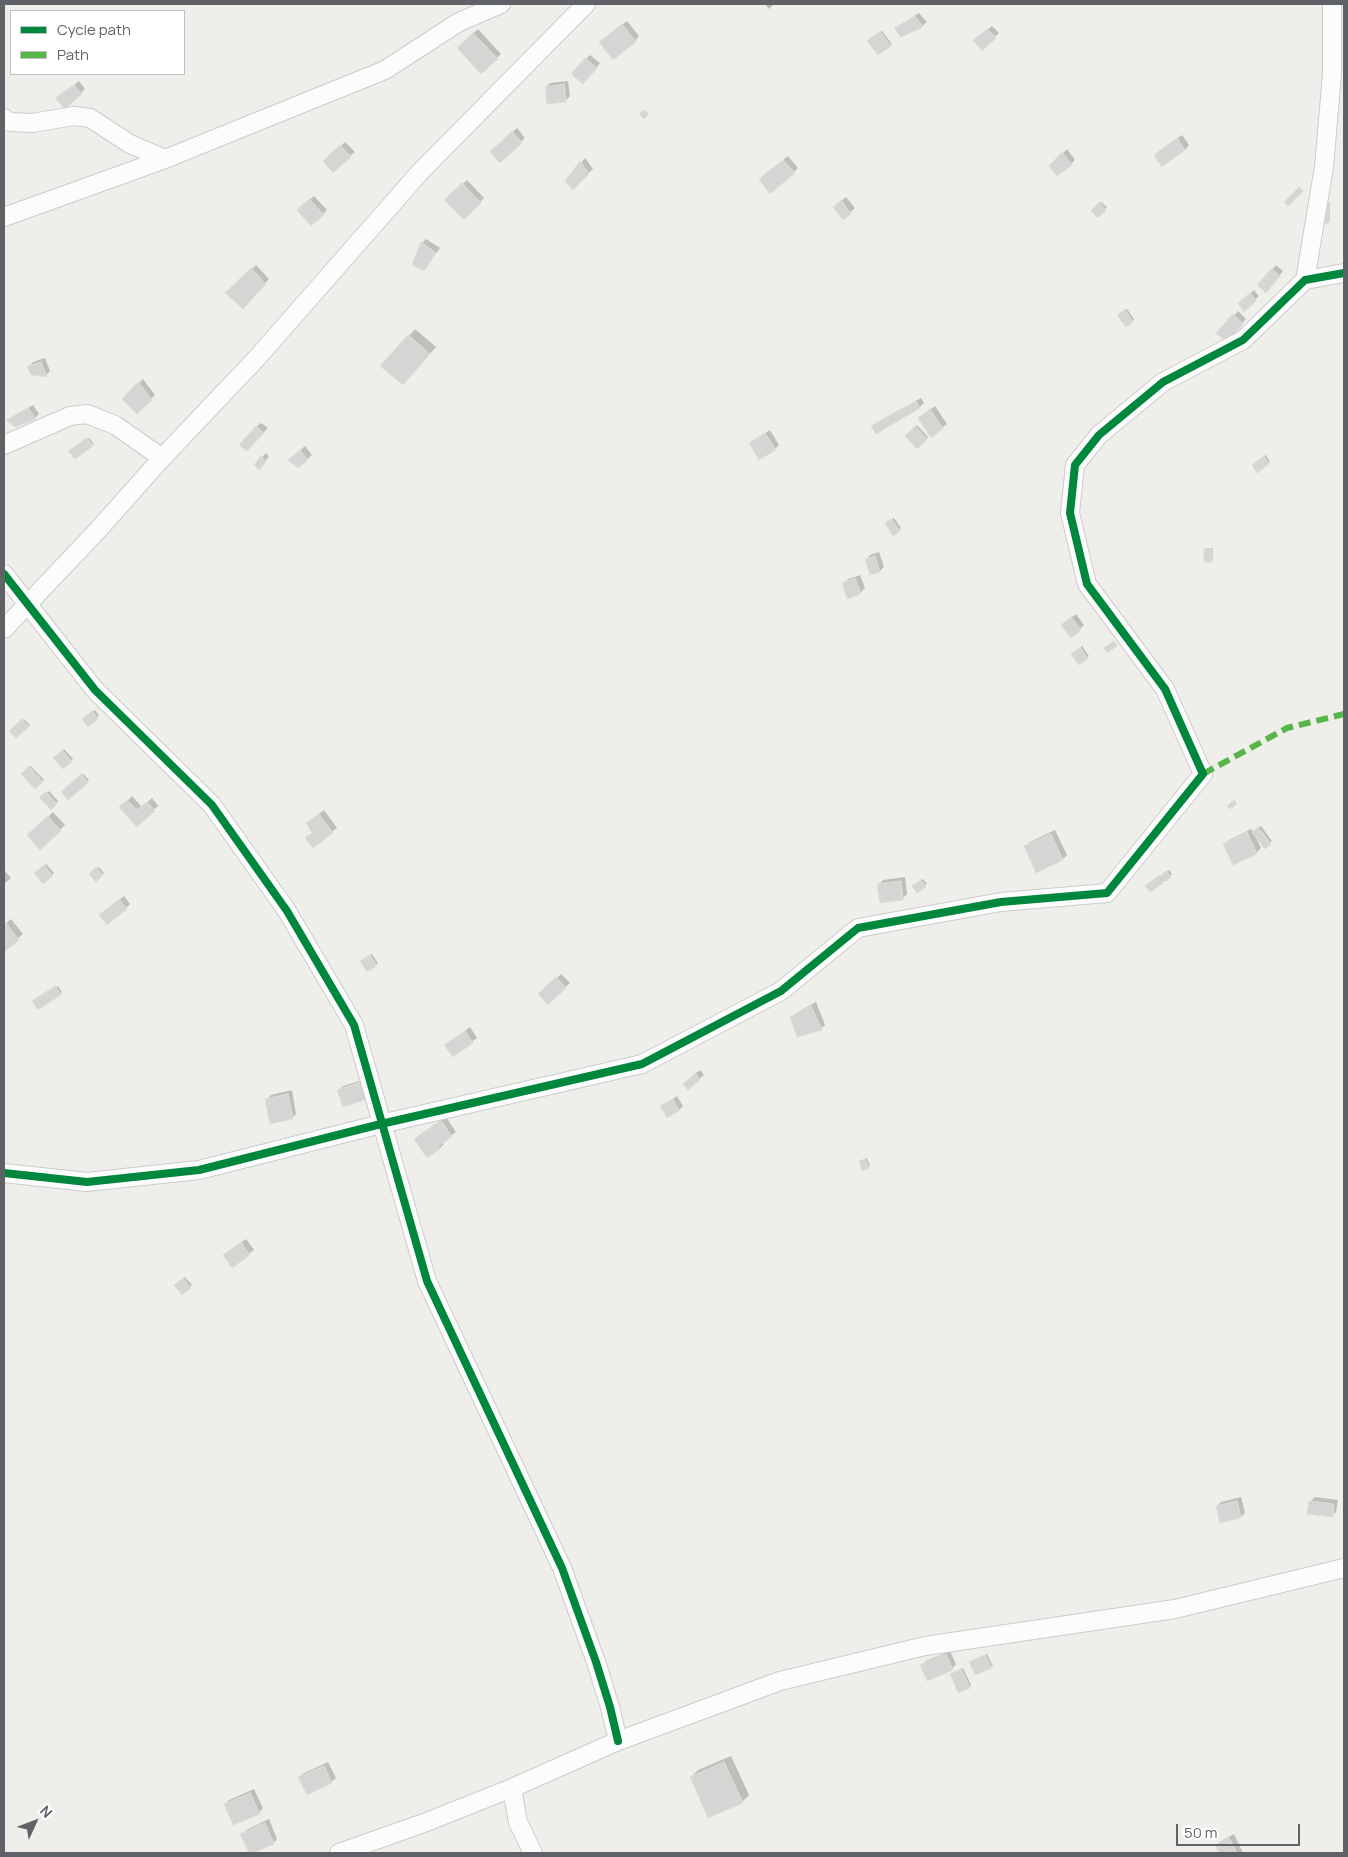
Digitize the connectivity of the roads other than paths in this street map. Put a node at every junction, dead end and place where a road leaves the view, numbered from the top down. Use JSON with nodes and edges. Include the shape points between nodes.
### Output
{"nodes":[{"id":1,"x":501,"y":4,"type":"edge"},
{"id":2,"x":586,"y":4,"type":"edge"},
{"id":3,"x":1332,"y":4,"type":"edge"},
{"id":4,"x":4,"y":118,"type":"edge"},
{"id":5,"x":165,"y":159,"type":"junction"},
{"id":6,"x":4,"y":217,"type":"edge"},
{"id":7,"x":1344,"y":273,"type":"edge"},
{"id":8,"x":1305,"y":280,"type":"junction"},
{"id":9,"x":4,"y":445,"type":"edge"},
{"id":10,"x":162,"y":458,"type":"junction"},
{"id":11,"x":4,"y":574,"type":"edge"},
{"id":12,"x":27,"y":606,"type":"junction"},
{"id":13,"x":4,"y":628,"type":"edge"},
{"id":14,"x":381,"y":1124,"type":"junction"},
{"id":15,"x":4,"y":1173,"type":"edge"},
{"id":16,"x":1344,"y":1568,"type":"edge"},
{"id":17,"x":618,"y":1742,"type":"junction"},
{"id":18,"x":512,"y":1788,"type":"junction"},
{"id":19,"x":339,"y":1853,"type":"edge"},
{"id":20,"x":533,"y":1853,"type":"edge"}],
"edges":[{"from":1,"to":5,"type":"street","via":[[459,22],[385,70]]},
{"from":2,"to":10,"type":"street","via":[[421,171],[256,359]]},
{"from":3,"to":8,"type":"street","via":[[1332,74],[1324,167]]},
{"from":4,"to":5,"type":"street","via":[[9,122],[32,123],[74,116],[90,118],[130,144]]},
{"from":5,"to":6,"type":"street"},
{"from":7,"to":8,"type":"street"},
{"from":8,"to":14,"type":"street","via":[[1243,340],[1163,382],[1100,435],[1076,465],[1070,513],[1087,584],[1165,689],[1203,774],[1107,894],[1001,902],[858,928],[781,991],[642,1064]]},
{"from":9,"to":10,"type":"street","via":[[70,416],[87,414],[115,425]]},
{"from":10,"to":12,"type":"street"},
{"from":11,"to":12,"type":"street"},
{"from":12,"to":13,"type":"street"},
{"from":12,"to":14,"type":"street","via":[[95,690],[212,805],[287,911],[354,1025]]},
{"from":14,"to":15,"type":"street","via":[[199,1170],[87,1182]]},
{"from":14,"to":17,"type":"street","via":[[427,1281],[562,1568],[596,1662]]},
{"from":16,"to":17,"type":"street","via":[[1175,1609],[925,1646],[780,1681]]},
{"from":17,"to":18,"type":"street"},
{"from":18,"to":19,"type":"street"},
{"from":18,"to":20,"type":"street","via":[[518,1822]]}]}
